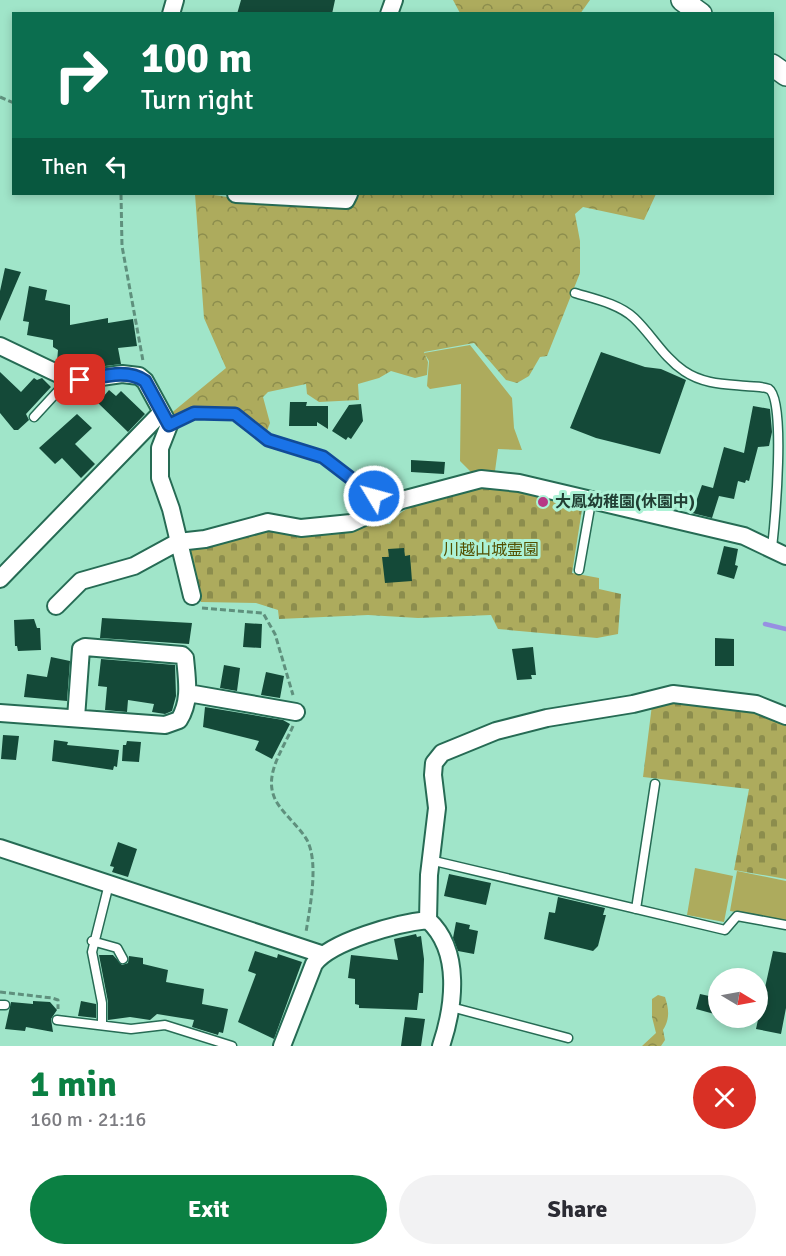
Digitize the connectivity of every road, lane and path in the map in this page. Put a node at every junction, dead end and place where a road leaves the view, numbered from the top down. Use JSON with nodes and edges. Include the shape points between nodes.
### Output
{"nodes":[{"id":1,"x":682,"y":0,"type":"edge"},
{"id":2,"x":698,"y":12,"type":"edge"},
{"id":3,"x":121,"y":195,"type":"edge"},
{"id":4,"x":255,"y":195,"type":"edge"},
{"id":5,"x":348,"y":195,"type":"edge"},
{"id":6,"x":575,"y":293,"type":"dead end"},
{"id":7,"x":0,"y":346,"type":"edge"},
{"id":8,"x":69,"y":379,"type":"junction"},
{"id":9,"x":145,"y":381,"type":"junction"},
{"id":10,"x":34,"y":417,"type":"dead end"},
{"id":11,"x":165,"y":419,"type":"junction"},
{"id":12,"x":591,"y":502,"type":"junction"},
{"id":13,"x":386,"y":506,"type":"junction"},
{"id":14,"x":178,"y":542,"type":"junction"},
{"id":15,"x":779,"y":552,"type":"edge"},
{"id":16,"x":579,"y":570,"type":"dead end"},
{"id":17,"x":0,"y":579,"type":"edge"},
{"id":18,"x":192,"y":596,"type":"joint"},
{"id":19,"x":56,"y":606,"type":"dead end"},
{"id":20,"x":188,"y":693,"type":"junction"},
{"id":21,"x":296,"y":712,"type":"junction"},
{"id":22,"x":0,"y":713,"type":"edge"},
{"id":23,"x":786,"y":716,"type":"edge"},
{"id":24,"x":76,"y":718,"type":"junction"},
{"id":25,"x":655,"y":784,"type":"dead end"},
{"id":26,"x":0,"y":848,"type":"edge"},
{"id":27,"x":430,"y":859,"type":"junction"},
{"id":28,"x":109,"y":884,"type":"junction"},
{"id":29,"x":636,"y":909,"type":"junction"},
{"id":30,"x":428,"y":920,"type":"junction"},
{"id":31,"x":786,"y":925,"type":"edge"},
{"id":32,"x":92,"y":941,"type":"junction"},
{"id":33,"x":303,"y":949,"type":"junction"},
{"id":34,"x":321,"y":954,"type":"junction"},
{"id":35,"x":123,"y":959,"type":"dead end"},
{"id":36,"x":0,"y":992,"type":"edge"},
{"id":37,"x":451,"y":1007,"type":"junction"},
{"id":38,"x":57,"y":1020,"type":"joint"},
{"id":39,"x":102,"y":1025,"type":"junction"},
{"id":40,"x":568,"y":1038,"type":"dead end"},
{"id":41,"x":232,"y":1046,"type":"edge"},
{"id":42,"x":282,"y":1046,"type":"edge"},
{"id":43,"x":441,"y":1046,"type":"edge"}],
"edges":[{"from":1,"to":2,"type":"street"},
{"from":3,"to":9,"type":"path","via":[[122,246]]},
{"from":4,"to":5,"type":"street","via":[[346,200]]},
{"from":6,"to":15,"type":"lane","via":[[604,302],[634,318],[668,357],[695,378],[767,388],[779,397]]},
{"from":7,"to":8,"type":"street"},
{"from":8,"to":9,"type":"street","via":[[133,374]]},
{"from":8,"to":10,"type":"lane"},
{"from":9,"to":11,"type":"street"},
{"from":11,"to":13,"type":"lane","via":[[194,413],[235,414],[268,440],[323,457]]},
{"from":11,"to":14,"type":"street","via":[[160,478]]},
{"from":11,"to":17,"type":"street"},
{"from":12,"to":13,"type":"street","via":[[496,479],[481,479]]},
{"from":12,"to":15,"type":"street","via":[[744,536]]},
{"from":12,"to":16,"type":"lane"},
{"from":13,"to":14,"type":"street","via":[[351,523],[301,528],[268,522]]},
{"from":14,"to":18,"type":"street"},
{"from":14,"to":19,"type":"street","via":[[134,566],[81,580]]},
{"from":18,"to":21,"type":"path","via":[[200,608],[263,613],[275,634]]},
{"from":20,"to":21,"type":"street"},
{"from":20,"to":24,"type":"street","via":[[179,720],[165,725]]},
{"from":20,"to":24,"type":"street","via":[[182,655],[85,647],[81,649]]},
{"from":21,"to":33,"type":"path","via":[[272,771],[271,783],[278,804],[308,841],[313,894]]},
{"from":22,"to":24,"type":"street"},
{"from":23,"to":27,"type":"street","via":[[756,704],[673,694],[547,718],[456,746],[441,753],[434,763],[437,808]]},
{"from":25,"to":29,"type":"lane"},
{"from":26,"to":28,"type":"street"},
{"from":27,"to":29,"type":"lane"},
{"from":27,"to":30,"type":"street"},
{"from":28,"to":32,"type":"lane"},
{"from":28,"to":33,"type":"street"},
{"from":29,"to":31,"type":"lane","via":[[725,930],[737,916]]},
{"from":30,"to":34,"type":"street","via":[[358,937]]},
{"from":30,"to":37,"type":"street","via":[[440,935],[451,964]]},
{"from":32,"to":35,"type":"lane","via":[[117,948]]},
{"from":32,"to":39,"type":"lane"},
{"from":33,"to":34,"type":"street"},
{"from":34,"to":42,"type":"street"},
{"from":36,"to":38,"type":"path","via":[[57,999]]},
{"from":37,"to":40,"type":"lane"},
{"from":37,"to":43,"type":"street"},
{"from":38,"to":39,"type":"lane"},
{"from":39,"to":41,"type":"lane","via":[[131,1029],[165,1025]]}]}
